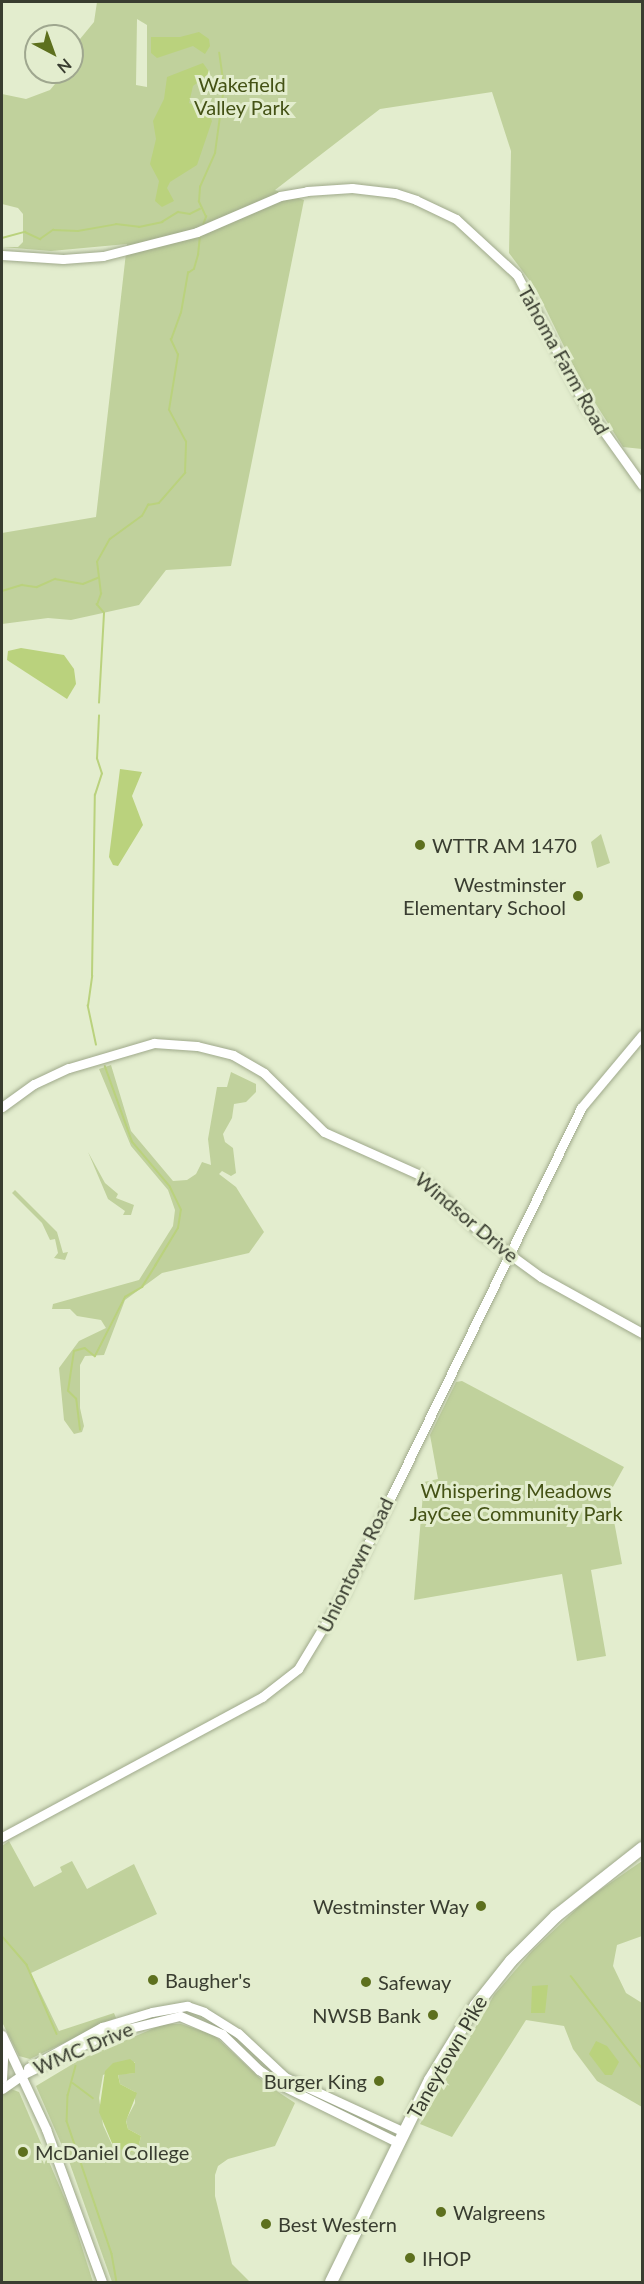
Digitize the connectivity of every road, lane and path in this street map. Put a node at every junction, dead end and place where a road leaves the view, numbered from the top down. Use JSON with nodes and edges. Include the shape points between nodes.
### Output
{"nodes":[{"id":1,"x":2,"y":255,"type":"edge"},
{"id":2,"x":642,"y":485,"type":"edge"},
{"id":3,"x":642,"y":1035,"type":"edge"},
{"id":4,"x":2,"y":1107,"type":"edge"},
{"id":5,"x":508,"y":1254,"type":"junction"},
{"id":6,"x":642,"y":1333,"type":"edge"},
{"id":7,"x":2,"y":1838,"type":"edge"},
{"id":8,"x":642,"y":1848,"type":"edge"},
{"id":9,"x":3,"y":2037,"type":"edge"},
{"id":10,"x":22,"y":2075,"type":"junction"},
{"id":11,"x":2,"y":2079,"type":"edge"},
{"id":12,"x":2,"y":2089,"type":"edge"},
{"id":13,"x":401,"y":2138,"type":"junction"},
{"id":14,"x":102,"y":2283,"type":"edge"},
{"id":15,"x":331,"y":2283,"type":"edge"}],
"edges":[{"from":1,"to":2,"type":"main road","name":"Tahoma Farm Road","via":[[63,259],[103,256],[201,230],[280,196],[334,188],[395,193],[456,219],[517,275],[585,405]]},
{"from":3,"to":5,"type":"main road","name":"Uniontown Road","via":[[581,1108]]},
{"from":4,"to":5,"type":"main road","name":"Windsor Drive","via":[[52,1075],[118,1052],[154,1043],[222,1051],[264,1074],[298,1111],[332,1137],[426,1179],[475,1228]]},
{"from":5,"to":6,"type":"main road","name":"Windsor Drive","via":[[566,1294]]},
{"from":5,"to":7,"type":"main road","name":"Uniontown Road","via":[[345,1591],[298,1669],[262,1696]]},
{"from":8,"to":13,"type":"highway","name":"Taneytown Pike","via":[[556,1916],[491,1985],[440,2062]]},
{"from":9,"to":10,"type":"main road"},
{"from":9,"to":11,"type":"main road"},
{"from":10,"to":12,"type":"main road","name":"WMC Drive"},
{"from":10,"to":13,"type":"main road","name":"WMC Drive","via":[[106,2034],[180,2016],[200,2021],[222,2034],[259,2070],[283,2086]]},
{"from":10,"to":14,"type":"main road","via":[[77,2205]]},
{"from":13,"to":15,"type":"highway","name":"Taneytown Pike"}]}
